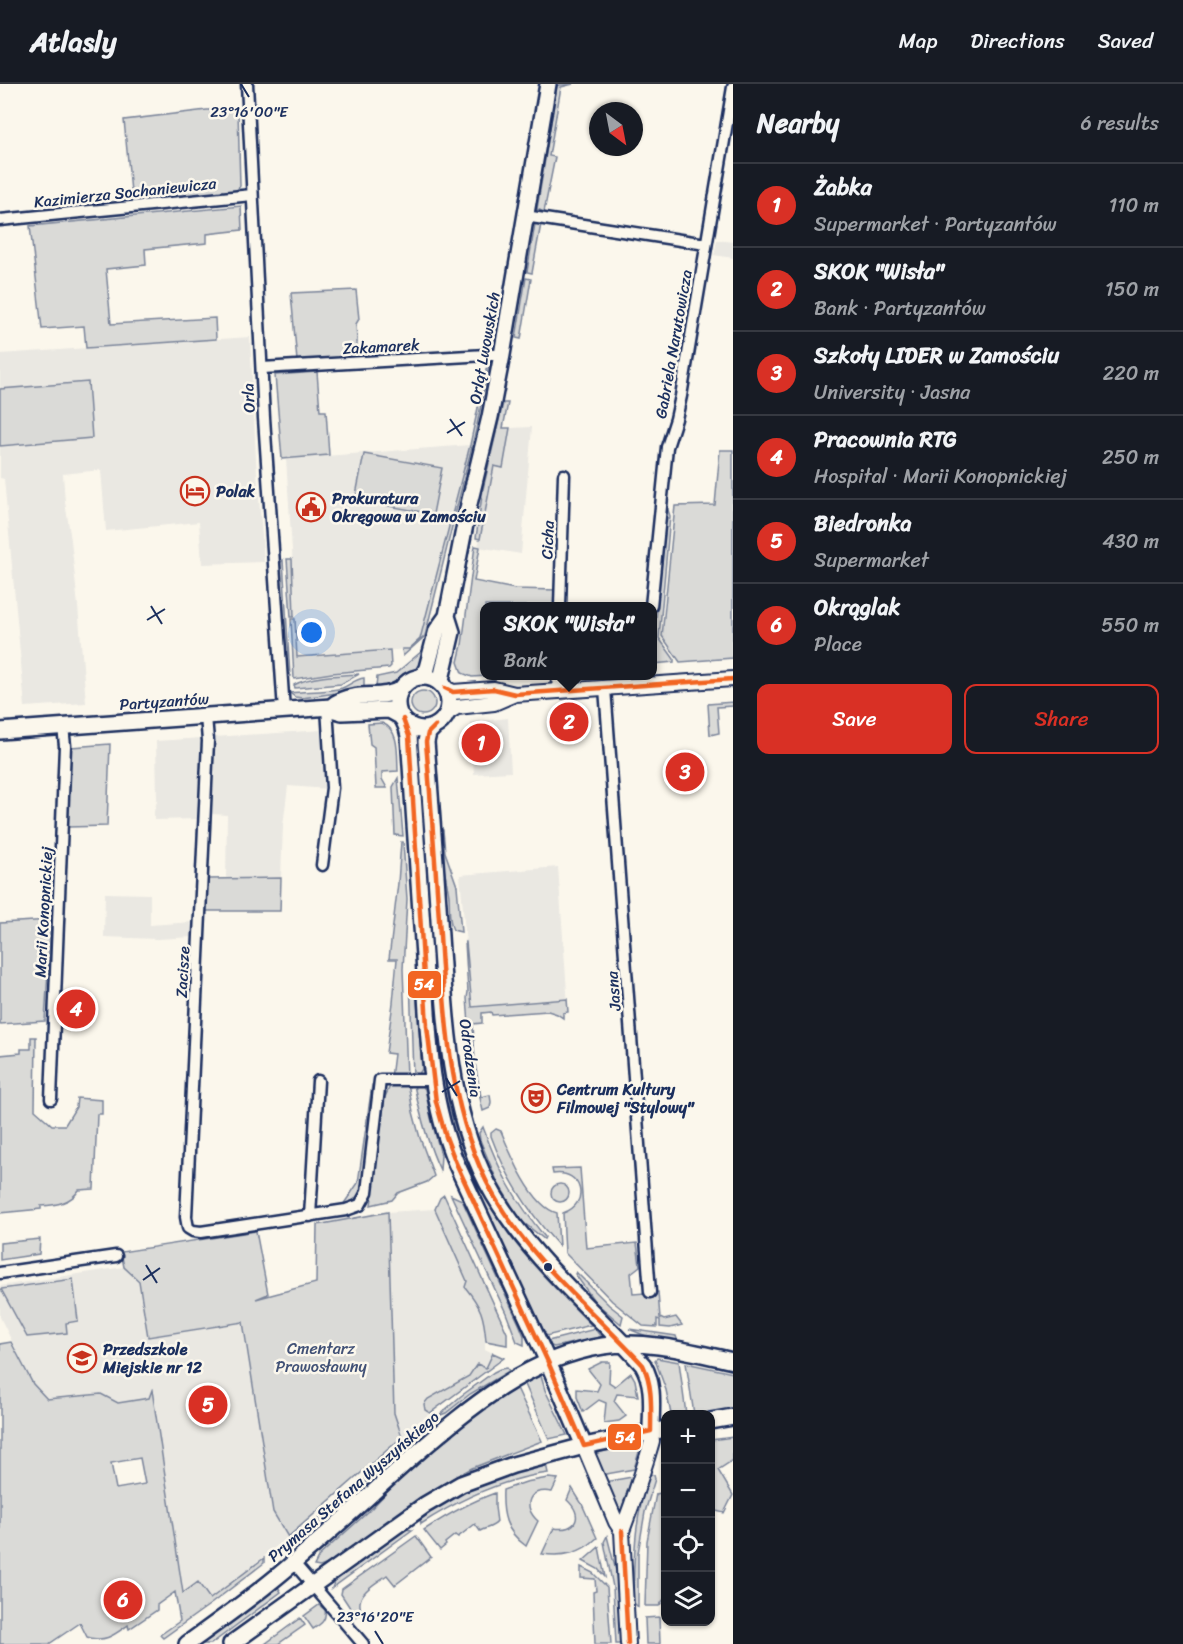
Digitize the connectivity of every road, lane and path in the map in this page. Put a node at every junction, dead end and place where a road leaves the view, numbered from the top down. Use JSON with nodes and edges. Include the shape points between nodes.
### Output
{"nodes":[{"id":1,"x":247,"y":84,"type":"edge"},
{"id":2,"x":548,"y":84,"type":"edge"},
{"id":3,"x":733,"y":87,"type":"edge"},
{"id":4,"x":252,"y":195,"type":"junction"},
{"id":5,"x":525,"y":216,"type":"junction"},
{"id":6,"x":0,"y":220,"type":"edge"},
{"id":7,"x":706,"y":244,"type":"junction"},
{"id":8,"x":502,"y":355,"type":"junction"},
{"id":9,"x":262,"y":368,"type":"junction"},
{"id":10,"x":564,"y":475,"type":"dead end"},
{"id":11,"x":560,"y":602,"type":"edge"},
{"id":12,"x":651,"y":602,"type":"edge"},
{"id":13,"x":447,"y":616,"type":"junction"},
{"id":14,"x":422,"y":676,"type":"junction"},
{"id":15,"x":733,"y":679,"type":"edge"},
{"id":16,"x":557,"y":680,"type":"edge"},
{"id":17,"x":646,"y":680,"type":"edge"},
{"id":18,"x":657,"y":680,"type":"edge"},
{"id":19,"x":444,"y":687,"type":"junction"},
{"id":20,"x":605,"y":688,"type":"junction"},
{"id":21,"x":401,"y":689,"type":"junction"},
{"id":22,"x":558,"y":691,"type":"junction"},
{"id":23,"x":515,"y":694,"type":"junction"},
{"id":24,"x":328,"y":707,"type":"junction"},
{"id":25,"x":284,"y":711,"type":"junction"},
{"id":26,"x":447,"y":713,"type":"junction"},
{"id":27,"x":206,"y":716,"type":"junction"},
{"id":28,"x":402,"y":717,"type":"junction"},
{"id":29,"x":63,"y":726,"type":"junction"},
{"id":30,"x":435,"y":726,"type":"junction"},
{"id":31,"x":0,"y":731,"type":"edge"},
{"id":32,"x":322,"y":865,"type":"dead end"},
{"id":33,"x":433,"y":1080,"type":"junction"},
{"id":34,"x":318,"y":1081,"type":"dead end"},
{"id":35,"x":51,"y":1099,"type":"dead end"},
{"id":36,"x":310,"y":1216,"type":"junction"},
{"id":37,"x":116,"y":1256,"type":"dead end"},
{"id":38,"x":0,"y":1273,"type":"edge"},
{"id":39,"x":650,"y":1292,"type":"dead end"},
{"id":40,"x":623,"y":1344,"type":"junction"},
{"id":41,"x":733,"y":1361,"type":"edge"},
{"id":42,"x":548,"y":1362,"type":"junction"},
{"id":43,"x":733,"y":1417,"type":"edge"},
{"id":44,"x":715,"y":1420,"type":"edge"},
{"id":45,"x":658,"y":1430,"type":"edge"},
{"id":46,"x":584,"y":1446,"type":"junction"},
{"id":47,"x":622,"y":1531,"type":"junction"},
{"id":48,"x":293,"y":1562,"type":"junction"},
{"id":49,"x":313,"y":1585,"type":"junction"},
{"id":50,"x":187,"y":1644,"type":"edge"},
{"id":51,"x":231,"y":1644,"type":"edge"},
{"id":52,"x":363,"y":1644,"type":"edge"},
{"id":53,"x":628,"y":1644,"type":"edge"}],
"edges":[{"from":1,"to":4,"type":"street","name":"Orla"},
{"from":2,"to":5,"type":"main road","name":"Orląt Lwowskich"},
{"from":3,"to":7,"type":"street","name":"Gabriela Narutowicza"},
{"from":4,"to":6,"type":"street","name":"Kazimierza Sochaniewicza"},
{"from":4,"to":9,"type":"street","name":"Orla"},
{"from":5,"to":7,"type":"street"},
{"from":5,"to":8,"type":"main road","name":"Orląt Lwowskich"},
{"from":7,"to":12,"type":"street","name":"Gabriela Narutowicza","via":[[680,405],[667,447]]},
{"from":8,"to":9,"type":"street","name":"Zakamarek"},
{"from":8,"to":13,"type":"main road","name":"Orląt Lwowskich"},
{"from":9,"to":25,"type":"street","name":"Orla"},
{"from":10,"to":11,"type":"street","name":"Cicha"},
{"from":13,"to":14,"type":"main road","name":"Orląt Lwowskich","via":[[437,630]]},
{"from":13,"to":19,"type":"main road","name":"Orląt Lwowskich","via":[[452,632],[441,680]]},
{"from":14,"to":19,"type":"main road"},
{"from":14,"to":21,"type":"main road"},
{"from":15,"to":18,"type":"street"},
{"from":16,"to":22,"type":"street"},
{"from":17,"to":20,"type":"street"},
{"from":19,"to":23,"type":"street","via":[[453,692],[494,689]]},
{"from":19,"to":26,"type":"main road","via":[[449,700]]},
{"from":20,"to":22,"type":"street"},
{"from":20,"to":39,"type":"street","name":"Jasna"},
{"from":21,"to":24,"type":"main road","name":"Partyzantów","via":[[389,694],[352,697]]},
{"from":21,"to":28,"type":"main road","via":[[397,704]]},
{"from":22,"to":23,"type":"street"},
{"from":23,"to":26,"type":"street","via":[[494,703],[457,707]]},
{"from":24,"to":25,"type":"main road","name":"Partyzantów"},
{"from":24,"to":28,"type":"main road","name":"Partyzantów","via":[[342,712],[389,710]]},
{"from":24,"to":32,"type":"street","via":[[332,788]]},
{"from":25,"to":27,"type":"main road","name":"Partyzantów"},
{"from":26,"to":30,"type":"main road"},
{"from":27,"to":29,"type":"main road","name":"Partyzantów"},
{"from":27,"to":36,"type":"street","name":"Zacisze","via":[[188,1228],[201,1232]]},
{"from":28,"to":30,"type":"main road","via":[[420,729]]},
{"from":28,"to":33,"type":"main road","via":[[409,736]]},
{"from":29,"to":31,"type":"main road","name":"Partyzantów"},
{"from":29,"to":35,"type":"street","name":"Marii Konopnickiej","via":[[65,758]]},
{"from":30,"to":40,"type":"main road","name":"Odrodzenia","via":[[426,742],[442,969],[453,1071],[464,1122],[489,1186],[516,1227]]},
{"from":33,"to":36,"type":"street","via":[[380,1080],[367,1192],[360,1205]]},
{"from":33,"to":42,"type":"main road","via":[[451,1151]]},
{"from":34,"to":36,"type":"street"},
{"from":37,"to":38,"type":"street"},
{"from":40,"to":41,"type":"main road","via":[[672,1348]]},
{"from":40,"to":42,"type":"main road","name":"Prymasa Stefana Wyszyńskiego","via":[[581,1350]]},
{"from":40,"to":45,"type":"main road","name":"Odrodzenia","via":[[643,1365],[651,1382]]},
{"from":42,"to":46,"type":"main road"},
{"from":42,"to":48,"type":"main road","name":"Prymasa Stefana Wyszyńskiego","via":[[475,1405]]},
{"from":43,"to":44,"type":"main road"},
{"from":45,"to":46,"type":"main road"},
{"from":45,"to":47,"type":"street"},
{"from":46,"to":47,"type":"street"},
{"from":46,"to":49,"type":"main road","via":[[461,1484]]},
{"from":47,"to":53,"type":"street"},
{"from":48,"to":49,"type":"street"},
{"from":48,"to":50,"type":"main road","name":"Prymasa Stefana Wyszyńskiego"},
{"from":49,"to":51,"type":"main road"},
{"from":49,"to":52,"type":"street"}]}
